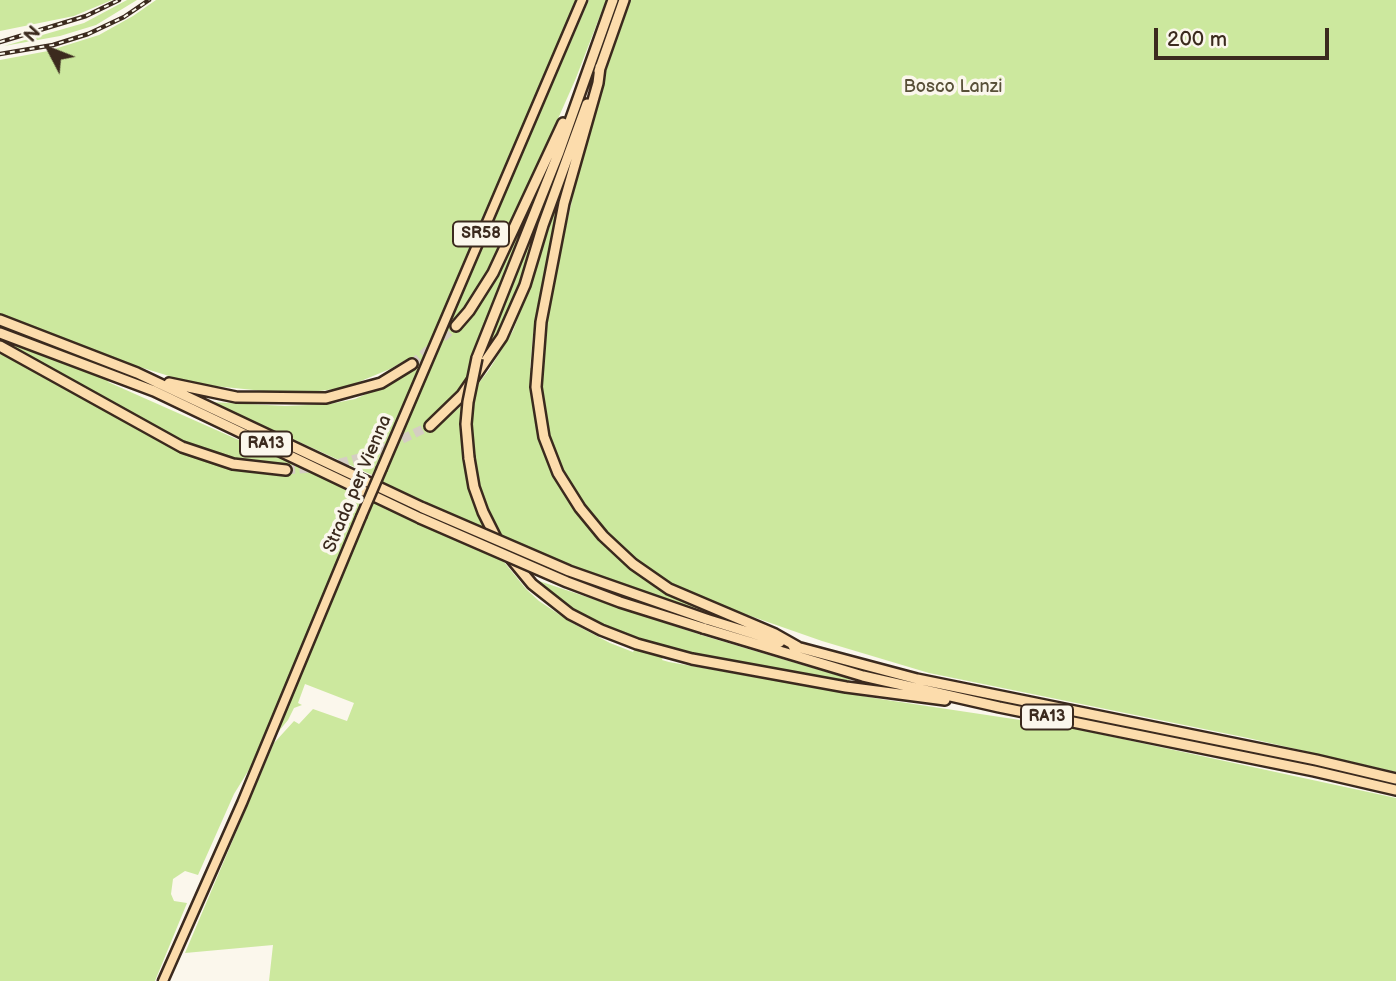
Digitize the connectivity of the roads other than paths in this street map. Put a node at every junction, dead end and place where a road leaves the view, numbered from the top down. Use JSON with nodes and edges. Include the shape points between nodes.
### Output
{"nodes":[{"id":1,"x":582,"y":0,"type":"edge"},
{"id":2,"x":612,"y":0,"type":"edge"},
{"id":3,"x":624,"y":0,"type":"edge"},
{"id":4,"x":600,"y":67,"type":"junction"},
{"id":5,"x":584,"y":76,"type":"junction"},
{"id":6,"x":0,"y":320,"type":"edge"},
{"id":7,"x":456,"y":326,"type":"tunnel mouth"},
{"id":8,"x":0,"y":333,"type":"edge"},
{"id":9,"x":0,"y":346,"type":"edge"},
{"id":10,"x":412,"y":364,"type":"tunnel mouth"},
{"id":11,"x":113,"y":369,"type":"junction"},
{"id":12,"x":137,"y":373,"type":"junction"},
{"id":13,"x":430,"y":426,"type":"tunnel mouth"},
{"id":14,"x":286,"y":470,"type":"tunnel mouth"},
{"id":15,"x":704,"y":624,"type":"junction"},
{"id":16,"x":798,"y":648,"type":"junction"},
{"id":17,"x":999,"y":707,"type":"junction"},
{"id":18,"x":1396,"y":779,"type":"edge"},
{"id":19,"x":1396,"y":790,"type":"edge"},
{"id":20,"x":163,"y":981,"type":"edge"}],
"edges":[{"from":1,"to":20,"type":"main road","name":"Strada per Vienna","number":"SR58","bridge":true},
{"from":2,"to":5,"type":"highway"},
{"from":3,"to":4,"type":"highway"},
{"from":4,"to":13,"type":"highway","via":[[525,285],[502,337],[462,396]]},
{"from":4,"to":16,"type":"highway","via":[[564,203],[542,314],[536,387],[544,437],[558,473],[580,508],[616,550],[669,589]]},
{"from":5,"to":7,"type":"highway","via":[[505,252]]},
{"from":5,"to":17,"type":"highway","bridge":true,"via":[[559,152],[477,358],[468,402],[466,425],[474,487],[499,544],[538,590],[570,614],[601,631],[664,653],[880,692]]},
{"from":6,"to":11,"type":"highway","number":"RA13"},
{"from":8,"to":11,"type":"highway","number":"RA13"},
{"from":9,"to":14,"type":"highway","via":[[182,447],[233,464]]},
{"from":10,"to":12,"type":"highway","via":[[381,383],[326,398],[302,399],[216,394]]},
{"from":11,"to":12,"type":"highway","number":"RA13"},
{"from":11,"to":15,"type":"highway","number":"RA13","bridge":true,"via":[[420,518],[578,586]]},
{"from":12,"to":15,"type":"highway","number":"RA13","bridge":true,"via":[[423,508]]},
{"from":15,"to":16,"type":"highway","number":"RA13"},
{"from":15,"to":17,"type":"highway","number":"RA13","via":[[863,676]]},
{"from":16,"to":18,"type":"highway","number":"RA13","via":[[943,685]]},
{"from":17,"to":19,"type":"highway","number":"RA13"}]}
